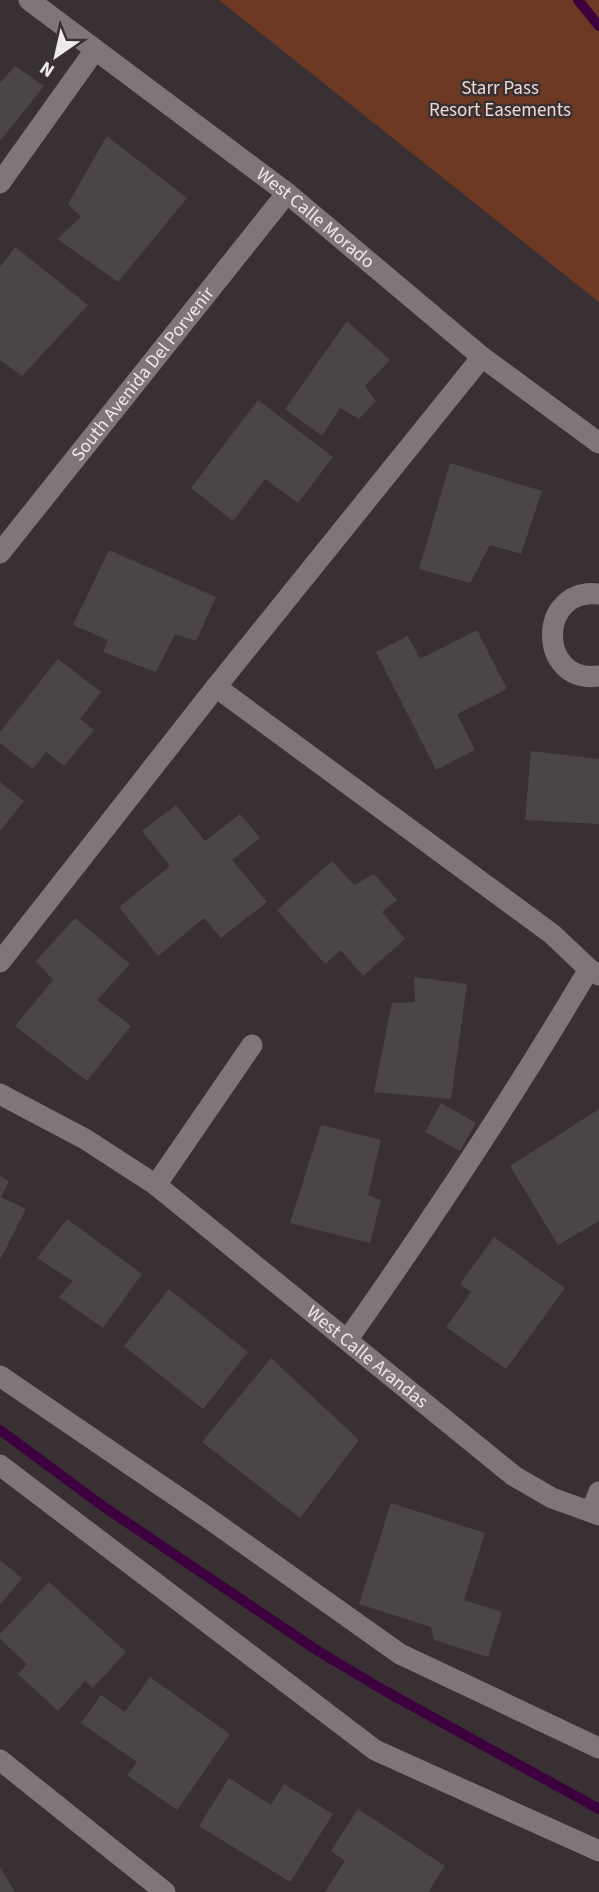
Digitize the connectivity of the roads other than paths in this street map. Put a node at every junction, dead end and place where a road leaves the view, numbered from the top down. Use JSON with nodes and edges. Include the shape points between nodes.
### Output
{"nodes":[{"id":1,"x":29,"y":0,"type":"edge"},
{"id":2,"x":95,"y":50,"type":"junction"},
{"id":3,"x":0,"y":183,"type":"edge"},
{"id":4,"x":287,"y":193,"type":"junction"},
{"id":5,"x":482,"y":357,"type":"junction"},
{"id":6,"x":599,"y":443,"type":"edge"},
{"id":7,"x":0,"y":553,"type":"edge"},
{"id":8,"x":599,"y":594,"type":"edge"},
{"id":9,"x":599,"y":676,"type":"edge"},
{"id":10,"x":216,"y":687,"type":"junction"},
{"id":11,"x":0,"y":962,"type":"edge"},
{"id":12,"x":594,"y":972,"type":"edge"},
{"id":13,"x":252,"y":1045,"type":"dead end"},
{"id":14,"x":0,"y":1094,"type":"edge"},
{"id":15,"x":156,"y":1185,"type":"junction"},
{"id":16,"x":348,"y":1339,"type":"junction"},
{"id":17,"x":0,"y":1376,"type":"edge"},
{"id":18,"x":0,"y":1465,"type":"edge"},
{"id":19,"x":599,"y":1492,"type":"edge"},
{"id":20,"x":595,"y":1514,"type":"edge"},
{"id":21,"x":599,"y":1748,"type":"edge"},
{"id":22,"x":0,"y":1760,"type":"edge"},
{"id":23,"x":599,"y":1851,"type":"edge"},
{"id":24,"x":165,"y":1892,"type":"edge"}],
"edges":[{"from":1,"to":2,"type":"street","name":"West Calle Morado"},
{"from":2,"to":3,"type":"street"},
{"from":2,"to":4,"type":"street","name":"West Calle Morado"},
{"from":4,"to":5,"type":"street","name":"West Calle Morado"},
{"from":4,"to":7,"type":"street","name":"South Avenida Del Porvenir"},
{"from":5,"to":6,"type":"street","name":"West Calle Morado"},
{"from":5,"to":10,"type":"street"},
{"from":8,"to":9,"type":"street","via":[[570,600],[560,610],[551,634],[558,658],[567,668],[580,675]]},
{"from":10,"to":11,"type":"street"},
{"from":10,"to":12,"type":"street","via":[[552,934]]},
{"from":12,"to":16,"type":"street"},
{"from":13,"to":15,"type":"street"},
{"from":14,"to":15,"type":"street","name":"West Calle Arandas","via":[[85,1139]]},
{"from":15,"to":16,"type":"street","name":"West Calle Arandas"},
{"from":16,"to":20,"type":"street","name":"West Calle Arandas","via":[[514,1476],[552,1498]]},
{"from":17,"to":21,"type":"street","via":[[400,1654]]},
{"from":18,"to":23,"type":"street","via":[[375,1749]]},
{"from":19,"to":20,"type":"street","name":"West Calle Arandas"},
{"from":22,"to":24,"type":"street"}]}
